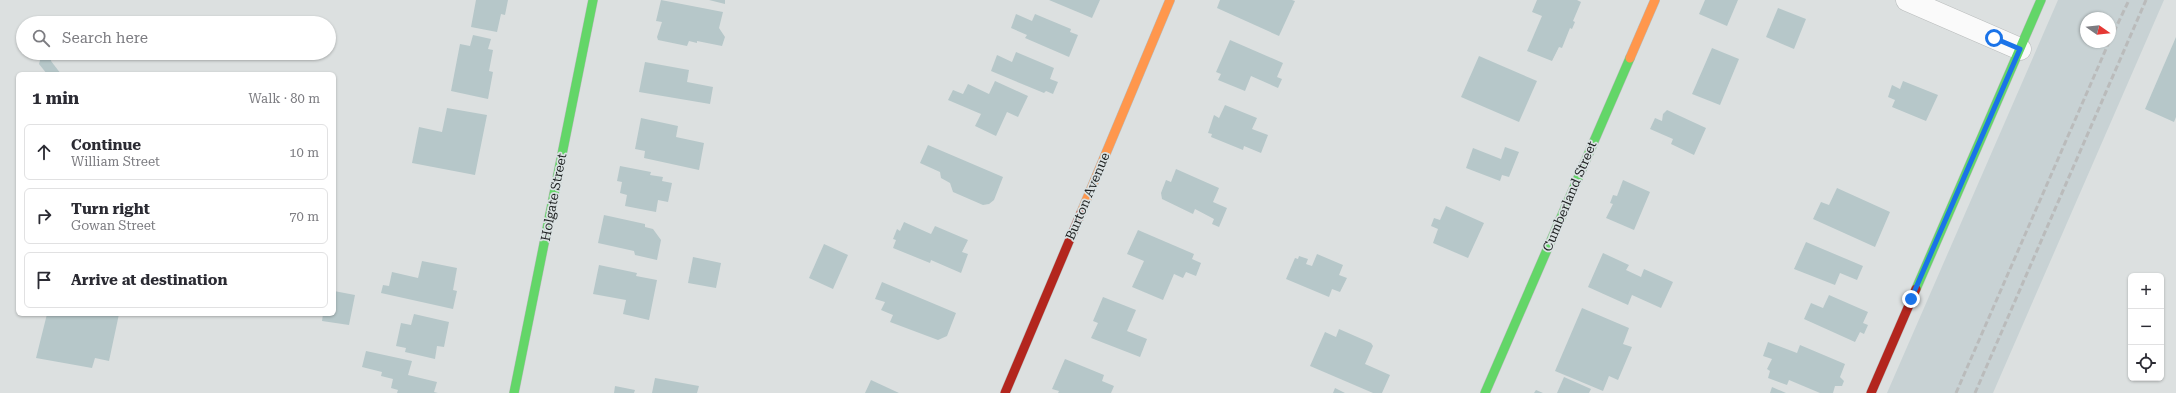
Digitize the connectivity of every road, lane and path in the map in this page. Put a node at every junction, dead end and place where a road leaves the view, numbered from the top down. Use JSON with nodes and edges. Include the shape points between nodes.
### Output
{"nodes":[{"id":1,"x":593,"y":0,"type":"edge"},
{"id":2,"x":1170,"y":0,"type":"edge"},
{"id":3,"x":1655,"y":0,"type":"edge"},
{"id":4,"x":1906,"y":0,"type":"edge"},
{"id":5,"x":2041,"y":0,"type":"edge"},
{"id":6,"x":2020,"y":49,"type":"junction"},
{"id":7,"x":514,"y":393,"type":"edge"},
{"id":8,"x":1004,"y":393,"type":"edge"},
{"id":9,"x":1485,"y":393,"type":"edge"},
{"id":10,"x":1871,"y":393,"type":"edge"}],
"edges":[{"from":1,"to":7,"type":"street","name":"Holgate Street"},
{"from":2,"to":8,"type":"street","name":"Burton Avenue"},
{"from":3,"to":9,"type":"street","name":"Cumberland Street"},
{"from":4,"to":6,"type":"street"},
{"from":5,"to":6,"type":"street"},
{"from":6,"to":10,"type":"street"}]}
